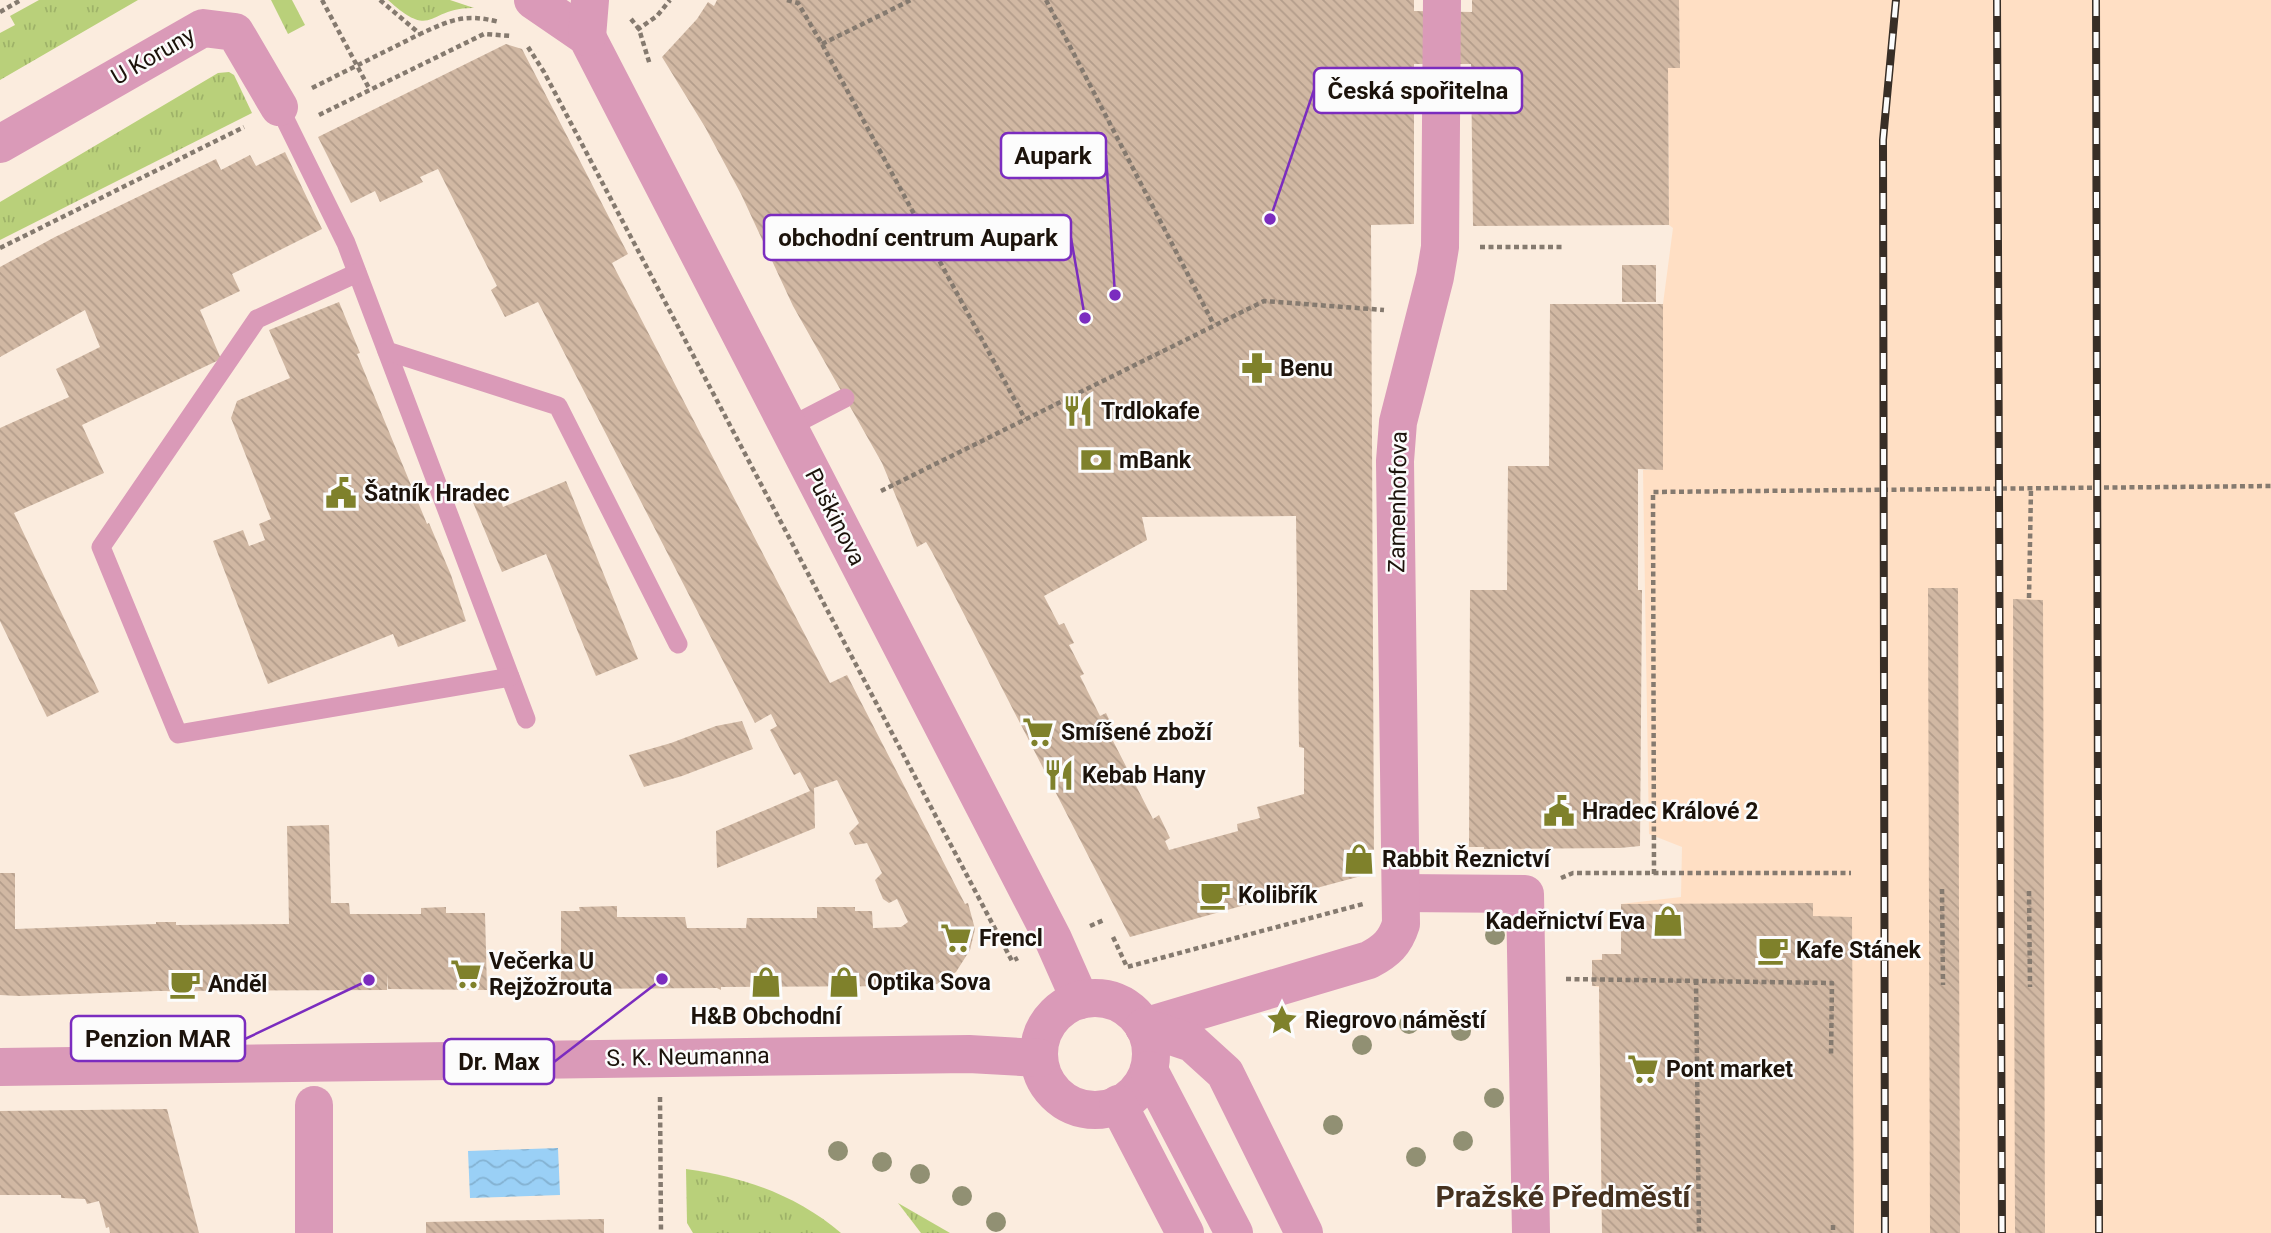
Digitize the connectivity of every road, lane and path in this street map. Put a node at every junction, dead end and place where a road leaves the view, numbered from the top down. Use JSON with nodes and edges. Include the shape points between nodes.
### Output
{"nodes":[{"id":1,"x":21,"y":0,"type":"edge"},
{"id":2,"x":322,"y":0,"type":"edge"},
{"id":3,"x":380,"y":0,"type":"edge"},
{"id":4,"x":533,"y":0,"type":"edge"},
{"id":5,"x":787,"y":0,"type":"edge"},
{"id":6,"x":911,"y":0,"type":"edge"},
{"id":7,"x":1046,"y":0,"type":"edge"},
{"id":8,"x":1442,"y":0,"type":"edge"},
{"id":9,"x":0,"y":12,"type":"edge"},
{"id":10,"x":589,"y":18,"type":"edge"},
{"id":11,"x":454,"y":19,"type":"dead end"},
{"id":12,"x":420,"y":34,"type":"junction"},
{"id":13,"x":519,"y":41,"type":"dead end"},
{"id":14,"x":822,"y":44,"type":"junction"},
{"id":15,"x":526,"y":45,"type":"dead end"},
{"id":16,"x":358,"y":65,"type":"junction"},
{"id":17,"x":370,"y":90,"type":"junction"},
{"id":18,"x":285,"y":118,"type":"junction"},
{"id":19,"x":0,"y":144,"type":"edge"},
{"id":20,"x":1440,"y":247,"type":"junction"},
{"id":21,"x":1564,"y":247,"type":"dead end"},
{"id":22,"x":0,"y":248,"type":"edge"},
{"id":23,"x":357,"y":273,"type":"junction"},
{"id":24,"x":1392,"y":311,"type":"dead end"},
{"id":25,"x":1214,"y":326,"type":"junction"},
{"id":26,"x":387,"y":351,"type":"junction"},
{"id":27,"x":845,"y":398,"type":"dead end"},
{"id":28,"x":1026,"y":419,"type":"junction"},
{"id":29,"x":789,"y":427,"type":"junction"},
{"id":30,"x":2271,"y":486,"type":"edge"},
{"id":31,"x":2031,"y":488,"type":"junction"},
{"id":32,"x":881,"y":491,"type":"dead end"},
{"id":33,"x":2029,"y":598,"type":"dead end"},
{"id":34,"x":678,"y":643,"type":"dead end"},
{"id":35,"x":510,"y":677,"type":"junction"},
{"id":36,"x":526,"y":719,"type":"dead end"},
{"id":37,"x":1851,"y":873,"type":"dead end"},
{"id":38,"x":1654,"y":874,"type":"junction"},
{"id":39,"x":1942,"y":888,"type":"dead end"},
{"id":40,"x":2029,"y":891,"type":"dead end"},
{"id":41,"x":1525,"y":894,"type":"junction"},
{"id":42,"x":1401,"y":909,"type":"junction"},
{"id":43,"x":1113,"y":937,"type":"dead end"},
{"id":44,"x":1012,"y":961,"type":"dead end"},
{"id":45,"x":1592,"y":979,"type":"dead end"},
{"id":46,"x":1696,"y":980,"type":"junction"},
{"id":47,"x":1943,"y":985,"type":"dead end"},
{"id":48,"x":2029,"y":987,"type":"dead end"},
{"id":49,"x":1080,"y":1000,"type":"junction"},
{"id":50,"x":1144,"y":1027,"type":"junction"},
{"id":51,"x":1831,"y":1056,"type":"dead end"},
{"id":52,"x":660,"y":1057,"type":"junction"},
{"id":53,"x":1039,"y":1058,"type":"junction"},
{"id":54,"x":0,"y":1067,"type":"edge"},
{"id":55,"x":1149,"y":1070,"type":"junction"},
{"id":56,"x":1118,"y":1104,"type":"junction"},
{"id":57,"x":314,"y":1105,"type":"dead end"},
{"id":58,"x":1833,"y":1225,"type":"dead end"},
{"id":59,"x":314,"y":1233,"type":"edge"},
{"id":60,"x":661,"y":1233,"type":"edge"},
{"id":61,"x":1185,"y":1233,"type":"edge"},
{"id":62,"x":1234,"y":1233,"type":"edge"},
{"id":63,"x":1304,"y":1233,"type":"edge"},
{"id":64,"x":1531,"y":1233,"type":"edge"},
{"id":65,"x":1699,"y":1233,"type":"edge"},
{"id":66,"x":1833,"y":1233,"type":"edge"}],
"edges":[{"from":1,"to":9,"type":"path"},
{"from":2,"to":16,"type":"path"},
{"from":3,"to":12,"type":"path"},
{"from":4,"to":10,"type":"street","name":"Puškinova"},
{"from":5,"to":14,"type":"path","via":[[798,4]]},
{"from":6,"to":14,"type":"path"},
{"from":7,"to":25,"type":"path"},
{"from":8,"to":20,"type":"street","name":"Zamenhofova"},
{"from":10,"to":29,"type":"street","name":"Puškinova"},
{"from":11,"to":12,"type":"path"},
{"from":12,"to":16,"type":"path"},
{"from":13,"to":17,"type":"path","via":[[484,34]]},
{"from":14,"to":28,"type":"path"},
{"from":15,"to":44,"type":"path"},
{"from":16,"to":17,"type":"path"},
{"from":16,"to":18,"type":"path"},
{"from":17,"to":18,"type":"path"},
{"from":18,"to":19,"type":"street","name":"U Koruny","via":[[235,32],[203,28]]},
{"from":18,"to":22,"type":"path","via":[[224,137]]},
{"from":18,"to":23,"type":"lane"},
{"from":20,"to":21,"type":"path"},
{"from":20,"to":42,"type":"street","name":"Zamenhofova","via":[[1398,422],[1395,461]]},
{"from":23,"to":26,"type":"lane"},
{"from":23,"to":35,"type":"lane","via":[[257,319],[101,547],[178,734]]},
{"from":24,"to":25,"type":"path","via":[[1264,301]]},
{"from":25,"to":28,"type":"path"},
{"from":26,"to":34,"type":"lane","via":[[558,407]]},
{"from":26,"to":35,"type":"lane"},
{"from":27,"to":29,"type":"lane"},
{"from":28,"to":32,"type":"path"},
{"from":29,"to":49,"type":"street","name":"Puškinova","via":[[1053,939]]},
{"from":30,"to":31,"type":"path"},
{"from":31,"to":33,"type":"path"},
{"from":31,"to":38,"type":"path","via":[[1653,492]]},
{"from":35,"to":36,"type":"lane"},
{"from":37,"to":38,"type":"path"},
{"from":38,"to":41,"type":"path","via":[[1573,873]]},
{"from":39,"to":47,"type":"path"},
{"from":40,"to":48,"type":"path"},
{"from":41,"to":42,"type":"street"},
{"from":41,"to":64,"type":"street"},
{"from":42,"to":43,"type":"path","via":[[1126,967]]},
{"from":42,"to":50,"type":"street","via":[[1396,938],[1369,960]]},
{"from":45,"to":46,"type":"path"},
{"from":46,"to":51,"type":"path","via":[[1832,983]]},
{"from":46,"to":65,"type":"path"},
{"from":49,"to":50,"type":"street","via":[[1108,1000],[1125,1007]]},
{"from":49,"to":53,"type":"street","via":[[1058,1012],[1047,1025]]},
{"from":50,"to":55,"type":"street","via":[[1151,1052]]},
{"from":50,"to":63,"type":"street","via":[[1192,1043],[1225,1073]]},
{"from":52,"to":53,"type":"street","name":"S. K. Neumanna","via":[[970,1054]]},
{"from":52,"to":54,"type":"street","name":"S. K. Neumanna"},
{"from":52,"to":60,"type":"path"},
{"from":53,"to":56,"type":"street","via":[[1052,1090],[1066,1102],[1101,1110]]},
{"from":55,"to":56,"type":"street","via":[[1132,1096]]},
{"from":55,"to":62,"type":"street"},
{"from":56,"to":61,"type":"street"},
{"from":57,"to":59,"type":"street"},
{"from":58,"to":66,"type":"path"}]}
